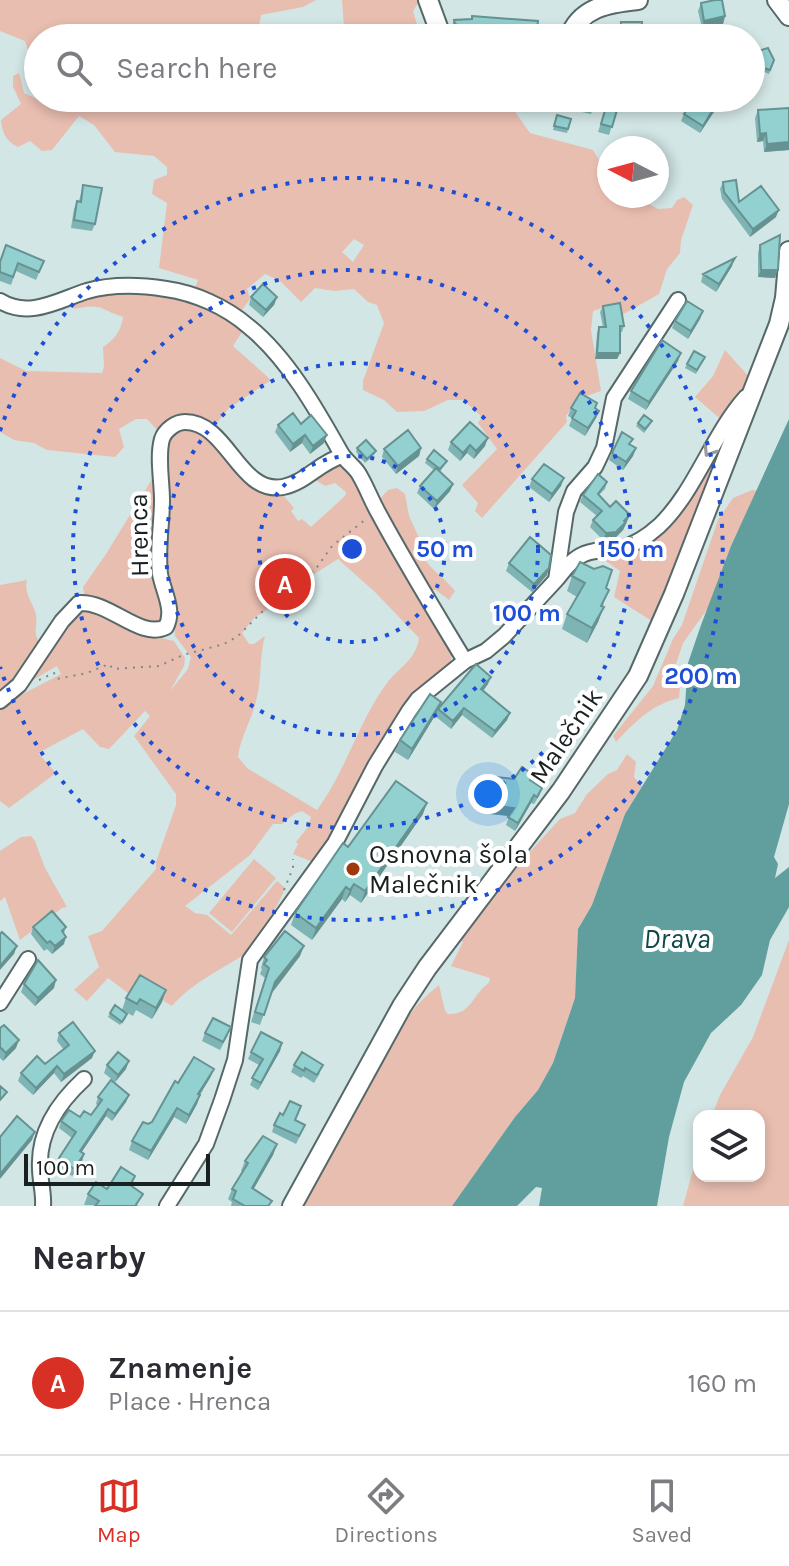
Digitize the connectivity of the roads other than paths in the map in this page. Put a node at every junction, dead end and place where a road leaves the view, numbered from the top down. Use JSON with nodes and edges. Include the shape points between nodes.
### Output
{"nodes":[{"id":1,"x":428,"y":0,"type":"edge"},
{"id":2,"x":638,"y":0,"type":"edge"},
{"id":3,"x":777,"y":0,"type":"edge"},
{"id":4,"x":789,"y":16,"type":"edge"},
{"id":5,"x":437,"y":24,"type":"edge"},
{"id":6,"x":576,"y":24,"type":"edge"},
{"id":7,"x":789,"y":251,"type":"edge"},
{"id":8,"x":678,"y":300,"type":"dead end"},
{"id":9,"x":0,"y":301,"type":"edge"},
{"id":10,"x":755,"y":388,"type":"junction"},
{"id":11,"x":342,"y":456,"type":"junction"},
{"id":12,"x":556,"y":580,"type":"junction"},
{"id":13,"x":465,"y":661,"type":"junction"},
{"id":14,"x":0,"y":701,"type":"edge"},
{"id":15,"x":28,"y":959,"type":"dead end"},
{"id":16,"x":0,"y":1003,"type":"edge"},
{"id":17,"x":84,"y":1079,"type":"dead end"},
{"id":18,"x":43,"y":1206,"type":"edge"},
{"id":19,"x":167,"y":1206,"type":"edge"},
{"id":20,"x":292,"y":1206,"type":"edge"}],
"edges":[{"from":1,"to":5,"type":"street"},
{"from":2,"to":6,"type":"street","via":[[588,12]]},
{"from":3,"to":4,"type":"street"},
{"from":7,"to":10,"type":"street","name":"Malečnik","via":[[783,311]]},
{"from":8,"to":12,"type":"street","via":[[614,398],[604,448],[566,512]]},
{"from":9,"to":11,"type":"street","via":[[35,309],[88,291],[154,287],[224,309],[271,348],[332,433]]},
{"from":10,"to":12,"type":"street","name":"Malečnik","one_way":true,"via":[[657,528],[624,547],[582,555]]},
{"from":10,"to":20,"type":"street","name":"Malečnik","via":[[638,676],[561,791],[402,1006]]},
{"from":11,"to":13,"type":"street","via":[[359,472]]},
{"from":11,"to":14,"type":"street","name":"Hrenca","via":[[295,483],[272,487],[257,481],[212,433],[193,423],[176,424],[166,432],[161,447],[159,562],[170,615],[166,627],[148,630],[100,605],[79,603],[19,685]]},
{"from":12,"to":13,"type":"street","name":"Malečnik","via":[[504,636]]},
{"from":13,"to":19,"type":"street","name":"Malečnik","via":[[409,711],[335,843],[250,960],[235,1060],[219,1109],[206,1144]]},
{"from":15,"to":16,"type":"street"},
{"from":17,"to":18,"type":"street","via":[[56,1109],[42,1142]]}]}
